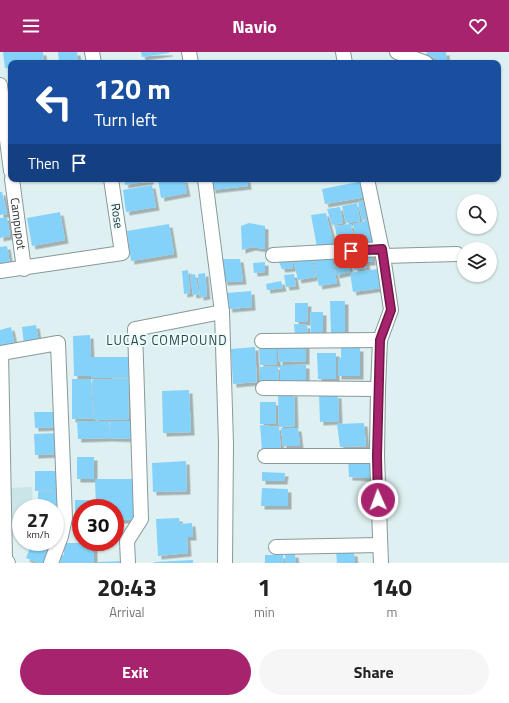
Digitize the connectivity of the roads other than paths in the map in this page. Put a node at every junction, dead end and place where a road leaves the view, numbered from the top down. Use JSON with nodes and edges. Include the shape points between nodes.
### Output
{"nodes":[{"id":1,"x":397,"y":52,"type":"edge"},
{"id":2,"x":418,"y":60,"type":"edge"},
{"id":3,"x":0,"y":85,"type":"edge"},
{"id":4,"x":8,"y":148,"type":"edge"},
{"id":5,"x":12,"y":182,"type":"edge"},
{"id":6,"x":111,"y":182,"type":"edge"},
{"id":7,"x":205,"y":182,"type":"edge"},
{"id":8,"x":368,"y":182,"type":"edge"},
{"id":9,"x":383,"y":252,"type":"junction"},
{"id":10,"x":457,"y":254,"type":"dead end"},
{"id":11,"x":273,"y":255,"type":"dead end"},
{"id":12,"x":24,"y":269,"type":"junction"},
{"id":13,"x":0,"y":271,"type":"edge"},
{"id":14,"x":222,"y":312,"type":"junction"},
{"id":15,"x":380,"y":340,"type":"junction"},
{"id":16,"x":262,"y":341,"type":"dead end"},
{"id":17,"x":263,"y":388,"type":"dead end"},
{"id":18,"x":378,"y":389,"type":"junction"},
{"id":19,"x":265,"y":456,"type":"dead end"},
{"id":20,"x":377,"y":456,"type":"junction"},
{"id":21,"x":380,"y":546,"type":"junction"},
{"id":22,"x":276,"y":547,"type":"dead end"},
{"id":23,"x":8,"y":563,"type":"edge"},
{"id":24,"x":51,"y":563,"type":"edge"},
{"id":25,"x":128,"y":563,"type":"edge"},
{"id":26,"x":225,"y":563,"type":"edge"},
{"id":27,"x":381,"y":563,"type":"edge"}],
"edges":[{"from":1,"to":2,"type":"street"},
{"from":3,"to":4,"type":"street"},
{"from":5,"to":12,"type":"street","name":"Campupot"},
{"from":6,"to":12,"type":"street","name":"Rose","via":[[122,253]]},
{"from":7,"to":14,"type":"street"},
{"from":8,"to":9,"type":"street"},
{"from":9,"to":10,"type":"street"},
{"from":9,"to":11,"type":"street"},
{"from":9,"to":15,"type":"street","via":[[391,310]]},
{"from":12,"to":13,"type":"street"},
{"from":14,"to":25,"type":"street","via":[[135,329],[141,519],[127,541]]},
{"from":14,"to":26,"type":"street","via":[[226,444]]},
{"from":15,"to":16,"type":"street"},
{"from":15,"to":18,"type":"street"},
{"from":17,"to":18,"type":"street"},
{"from":18,"to":20,"type":"street"},
{"from":19,"to":20,"type":"street"},
{"from":20,"to":21,"type":"street"},
{"from":21,"to":22,"type":"street"},
{"from":21,"to":27,"type":"street"},
{"from":23,"to":24,"type":"street","via":[[5,559],[1,353],[58,343],[65,518]]}]}
